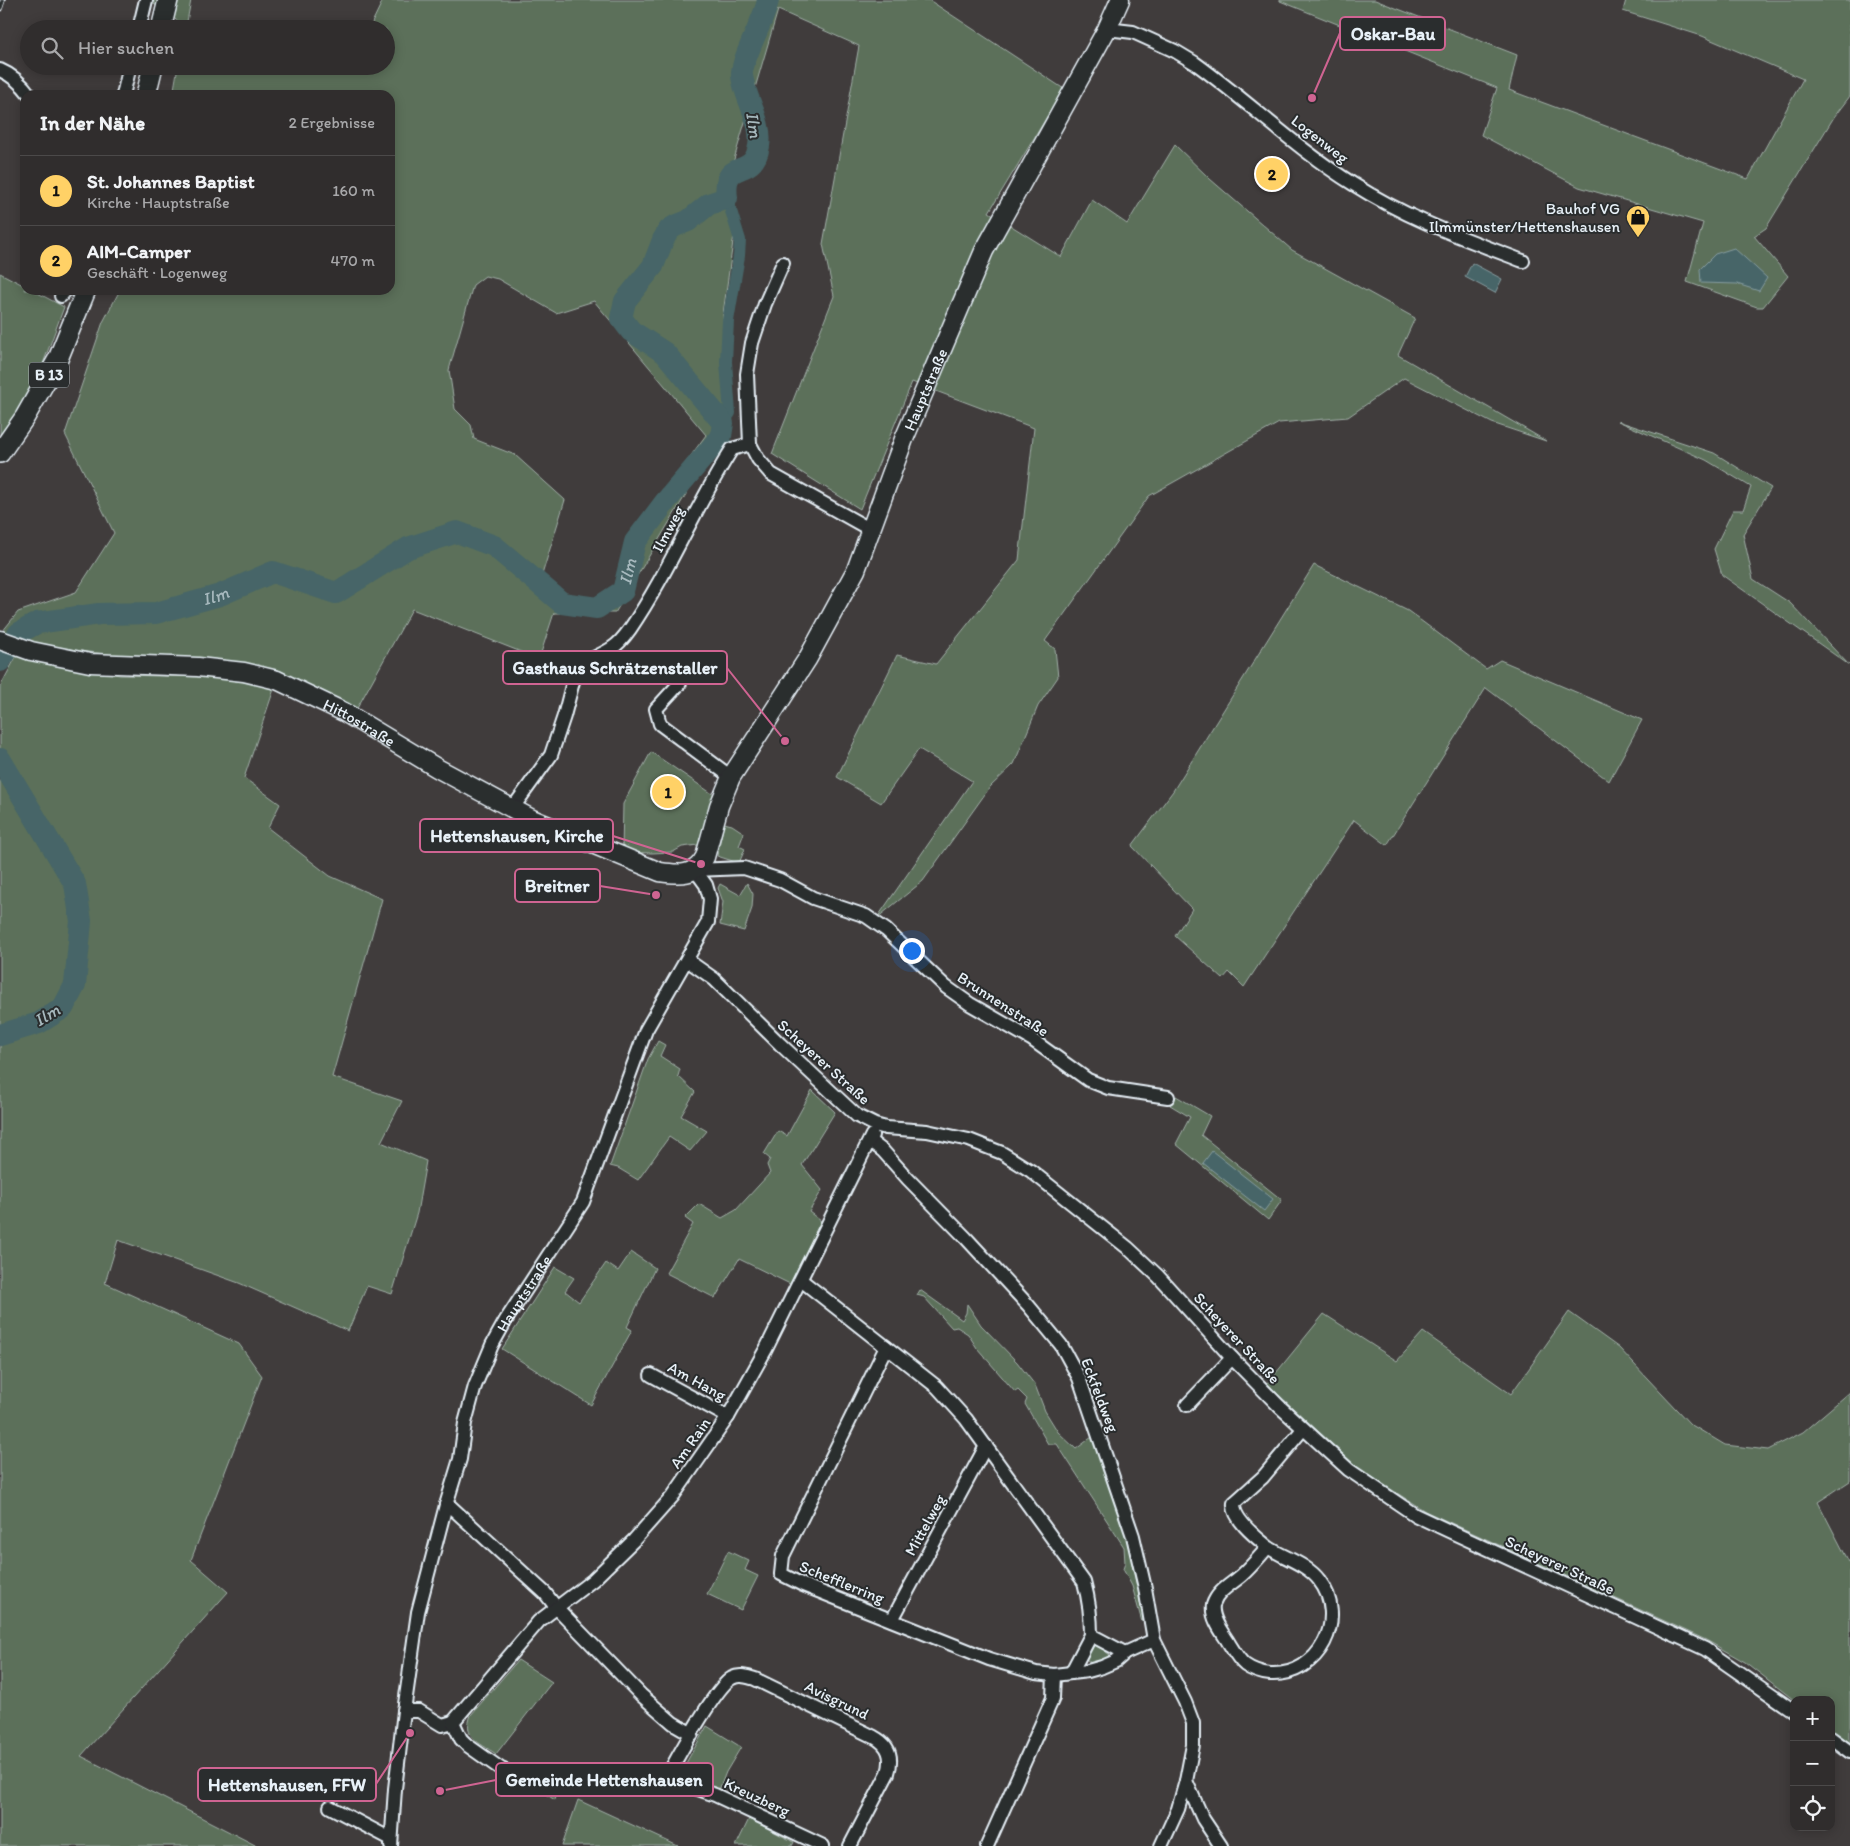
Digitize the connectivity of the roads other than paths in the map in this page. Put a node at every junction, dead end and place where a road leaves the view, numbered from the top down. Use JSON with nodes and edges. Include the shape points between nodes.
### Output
{"nodes":[{"id":1,"x":146,"y":0,"type":"edge"},
{"id":2,"x":168,"y":0,"type":"edge"},
{"id":3,"x":1120,"y":0,"type":"edge"},
{"id":4,"x":141,"y":20,"type":"edge"},
{"id":5,"x":163,"y":20,"type":"edge"},
{"id":6,"x":1108,"y":29,"type":"junction"},
{"id":7,"x":0,"y":70,"type":"edge"},
{"id":8,"x":128,"y":75,"type":"edge"},
{"id":9,"x":151,"y":75,"type":"edge"},
{"id":10,"x":25,"y":90,"type":"edge"},
{"id":11,"x":124,"y":90,"type":"edge"},
{"id":12,"x":147,"y":90,"type":"edge"},
{"id":13,"x":1523,"y":261,"type":"dead end"},
{"id":14,"x":783,"y":264,"type":"dead end"},
{"id":15,"x":84,"y":295,"type":"edge"},
{"id":16,"x":750,"y":444,"type":"junction"},
{"id":17,"x":0,"y":453,"type":"edge"},
{"id":18,"x":871,"y":530,"type":"junction"},
{"id":19,"x":0,"y":640,"type":"edge"},
{"id":20,"x":680,"y":683,"type":"dead end"},
{"id":21,"x":731,"y":778,"type":"junction"},
{"id":22,"x":512,"y":809,"type":"junction"},
{"id":23,"x":695,"y":870,"type":"junction"},
{"id":24,"x":687,"y":960,"type":"junction"},
{"id":25,"x":1168,"y":1097,"type":"dead end"},
{"id":26,"x":875,"y":1125,"type":"junction"},
{"id":27,"x":870,"y":1141,"type":"junction"},
{"id":28,"x":801,"y":1280,"type":"junction"},
{"id":29,"x":886,"y":1347,"type":"junction"},
{"id":30,"x":1232,"y":1358,"type":"junction"},
{"id":31,"x":652,"y":1375,"type":"dead end"},
{"id":32,"x":1187,"y":1405,"type":"dead end"},
{"id":33,"x":728,"y":1417,"type":"junction"},
{"id":34,"x":1303,"y":1428,"type":"junction"},
{"id":35,"x":986,"y":1446,"type":"junction"},
{"id":36,"x":446,"y":1505,"type":"junction"},
{"id":37,"x":1268,"y":1547,"type":"junction"},
{"id":38,"x":556,"y":1607,"type":"junction"},
{"id":39,"x":892,"y":1620,"type":"junction"},
{"id":40,"x":1091,"y":1635,"type":"junction"},
{"id":41,"x":1154,"y":1640,"type":"junction"},
{"id":42,"x":1125,"y":1653,"type":"junction"},
{"id":43,"x":1071,"y":1673,"type":"junction"},
{"id":44,"x":1054,"y":1675,"type":"junction"},
{"id":45,"x":1790,"y":1708,"type":"edge"},
{"id":46,"x":404,"y":1711,"type":"junction"},
{"id":47,"x":452,"y":1722,"type":"junction"},
{"id":48,"x":692,"y":1734,"type":"junction"},
{"id":49,"x":1835,"y":1741,"type":"edge"},
{"id":50,"x":1850,"y":1752,"type":"edge"},
{"id":51,"x":666,"y":1778,"type":"junction"},
{"id":52,"x":1186,"y":1781,"type":"junction"},
{"id":53,"x":330,"y":1807,"type":"dead end"},
{"id":54,"x":391,"y":1842,"type":"edge"},
{"id":55,"x":823,"y":1846,"type":"edge"},
{"id":56,"x":850,"y":1846,"type":"edge"},
{"id":57,"x":987,"y":1846,"type":"edge"},
{"id":58,"x":1161,"y":1846,"type":"edge"},
{"id":59,"x":1221,"y":1846,"type":"edge"}],
"edges":[{"from":1,"to":4,"type":"street"},
{"from":2,"to":5,"type":"main road"},
{"from":3,"to":6,"type":"street","name":"Hauptstraße"},
{"from":6,"to":13,"type":"street","name":"Logenweg","via":[[1133,32],[1175,51],[1336,172],[1396,210]]},
{"from":6,"to":18,"type":"street","name":"Hauptstraße","via":[[984,250],[908,431]]},
{"from":7,"to":10,"type":"street","via":[[7,72]]},
{"from":8,"to":11,"type":"street"},
{"from":9,"to":12,"type":"main road"},
{"from":14,"to":16,"type":"street","via":[[752,343],[747,380]]},
{"from":15,"to":17,"type":"main road","number":"B 13","via":[[58,359]]},
{"from":16,"to":18,"type":"street","via":[[771,474]]},
{"from":16,"to":22,"type":"street","name":"Ilmweg","via":[[732,449],[626,635],[613,648],[578,669],[551,755]]},
{"from":18,"to":21,"type":"street","name":"Hauptstraße","via":[[856,570],[808,658]]},
{"from":19,"to":22,"type":"street","name":"Hittostraße","via":[[31,651],[90,663],[198,667],[244,672],[277,680],[344,712]]},
{"from":20,"to":21,"type":"street","via":[[656,709],[660,724]]},
{"from":21,"to":23,"type":"street","name":"Hauptstraße","via":[[719,806],[705,857]]},
{"from":22,"to":23,"type":"street","name":"Hittostraße","via":[[660,872],[676,875]]},
{"from":23,"to":24,"type":"street","name":"Hauptstraße","via":[[706,885],[710,911],[703,934]]},
{"from":23,"to":25,"type":"street","name":"Brunnenstraße","via":[[744,868],[780,880],[813,898],[866,916],[886,930],[954,993],[1031,1039],[1088,1080],[1108,1088]]},
{"from":24,"to":26,"type":"street","name":"Scheyerer Straße","via":[[714,979],[843,1104]]},
{"from":24,"to":36,"type":"street","name":"Hauptstraße","via":[[646,1030],[583,1202],[510,1312],[492,1345],[469,1409],[460,1459]]},
{"from":26,"to":27,"type":"street","name":"Am Rain"},
{"from":26,"to":30,"type":"street","name":"Scheyerer Straße","via":[[969,1140],[1002,1153],[1031,1171],[1128,1248],[1158,1276]]},
{"from":27,"to":28,"type":"street","name":"Am Rain"},
{"from":27,"to":41,"type":"street","name":"Eckfeldweg","via":[[1015,1291],[1069,1358],[1079,1378],[1132,1536]]},
{"from":28,"to":29,"type":"street"},
{"from":28,"to":33,"type":"street","name":"Am Rain"},
{"from":29,"to":35,"type":"street","via":[[937,1387]]},
{"from":29,"to":39,"type":"street","name":"Schefflerring","via":[[783,1556],[781,1574]]},
{"from":30,"to":32,"type":"street"},
{"from":30,"to":34,"type":"street","name":"Scheyerer Straße"},
{"from":31,"to":33,"type":"street","name":"Am Hang"},
{"from":33,"to":38,"type":"street","name":"Am Rain","via":[[654,1518],[593,1580]]},
{"from":34,"to":37,"type":"street","via":[[1263,1477],[1233,1505],[1245,1526]]},
{"from":34,"to":45,"type":"street","name":"Scheyerer Straße","via":[[1349,1470],[1415,1514],[1705,1649]]},
{"from":35,"to":39,"type":"street","name":"Mittelweg"},
{"from":35,"to":40,"type":"street","via":[[1084,1582],[1092,1615]]},
{"from":36,"to":38,"type":"street","via":[[517,1566]]},
{"from":36,"to":46,"type":"street","name":"Hauptstraße","via":[[418,1612]]},
{"from":37,"to":37,"type":"street","via":[[1222,1591],[1213,1613],[1244,1664],[1264,1673],[1281,1674],[1300,1668],[1323,1647],[1330,1627],[1331,1606],[1316,1575]]},
{"from":38,"to":47,"type":"street","name":"Am Rain","via":[[533,1628]]},
{"from":38,"to":48,"type":"street","via":[[647,1700],[673,1723]]},
{"from":39,"to":44,"type":"street","name":"Schefflerring","via":[[996,1661]]},
{"from":40,"to":42,"type":"street"},
{"from":40,"to":43,"type":"street"},
{"from":41,"to":42,"type":"street","name":"Schefflerring"},
{"from":41,"to":52,"type":"street","name":"Eckfeldweg","via":[[1193,1723],[1193,1745]]},
{"from":42,"to":43,"type":"street","name":"Schefflerring","via":[[1102,1667]]},
{"from":43,"to":44,"type":"street","name":"Schefflerring"},
{"from":44,"to":57,"type":"street","via":[[1053,1698]]},
{"from":46,"to":47,"type":"street","via":[[419,1711],[442,1725]]},
{"from":46,"to":54,"type":"street","name":"Hauptstraße"},
{"from":47,"to":51,"type":"street","name":"Kreuzberg","via":[[467,1745],[495,1766],[514,1774]]},
{"from":48,"to":51,"type":"street","name":"Avisgrund"},
{"from":48,"to":56,"type":"street","name":"Avisgrund","via":[[722,1687],[732,1678],[742,1676],[755,1679],[882,1741],[888,1748],[888,1773]]},
{"from":49,"to":50,"type":"street"},
{"from":51,"to":55,"type":"street","name":"Kreuzberg","via":[[715,1795]]},
{"from":52,"to":58,"type":"street","name":"Eckfeldweg","via":[[1178,1809]]},
{"from":52,"to":59,"type":"street","via":[[1203,1819]]},
{"from":53,"to":54,"type":"street"}]}
